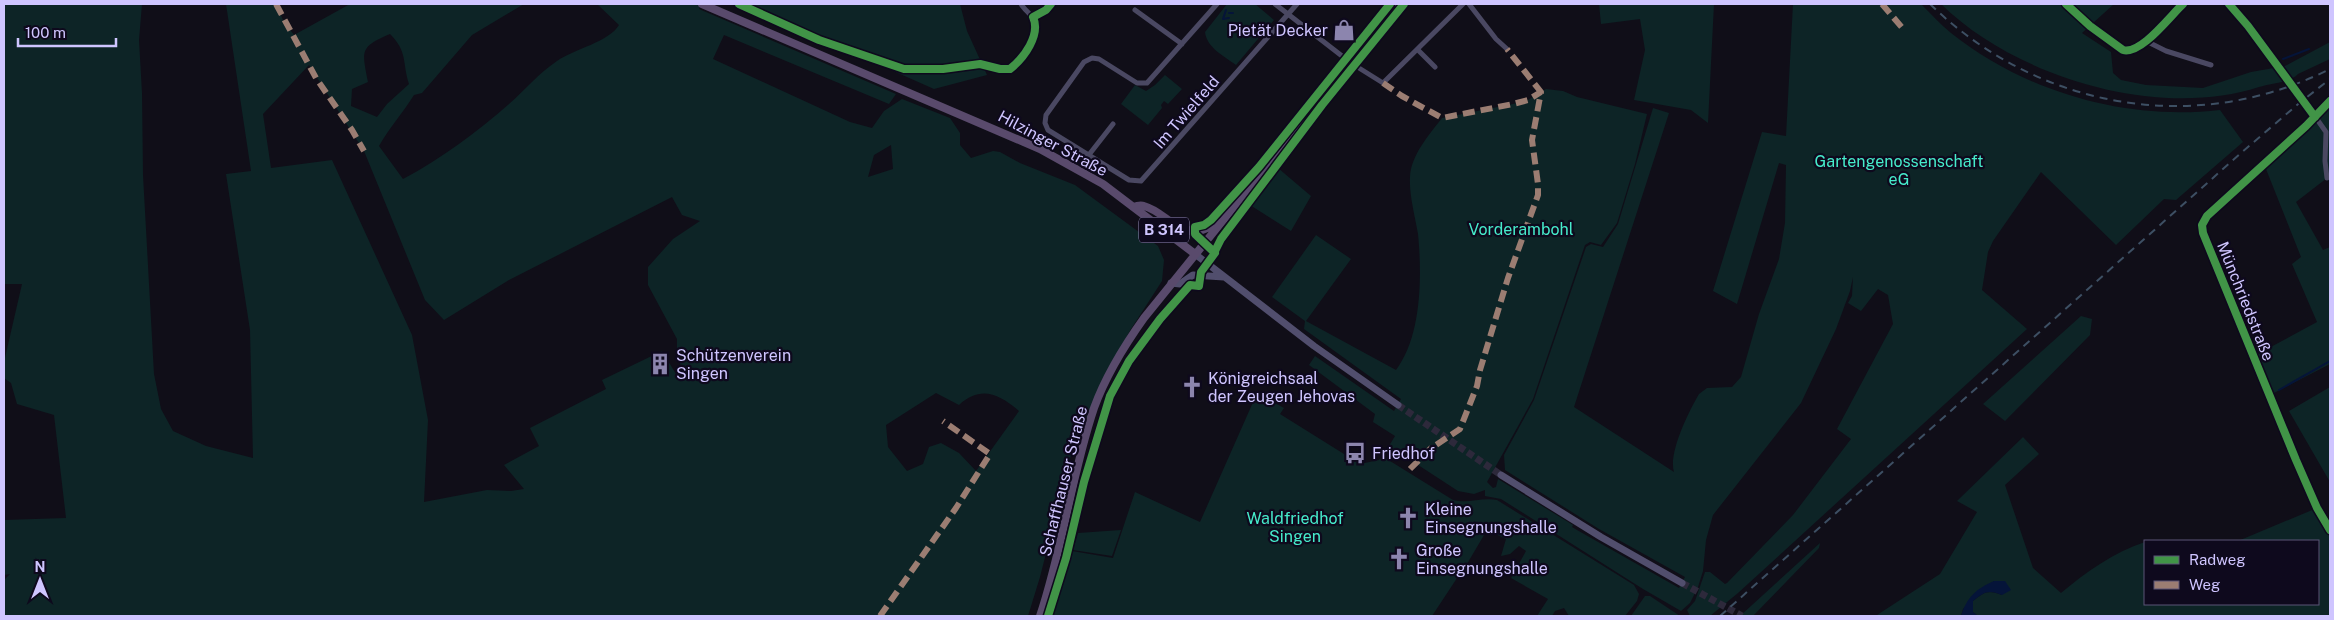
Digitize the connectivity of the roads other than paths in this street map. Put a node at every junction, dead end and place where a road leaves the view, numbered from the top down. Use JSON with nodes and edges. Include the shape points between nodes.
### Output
{"nodes":[{"id":1,"x":702,"y":4,"type":"edge"},
{"id":2,"x":1021,"y":4,"type":"edge"},
{"id":3,"x":1051,"y":4,"type":"edge"},
{"id":4,"x":1216,"y":4,"type":"edge"},
{"id":5,"x":1275,"y":4,"type":"edge"},
{"id":6,"x":1297,"y":4,"type":"edge"},
{"id":7,"x":1398,"y":4,"type":"edge"},
{"id":8,"x":1463,"y":4,"type":"edge"},
{"id":9,"x":1469,"y":4,"type":"edge"},
{"id":10,"x":2183,"y":4,"type":"edge"},
{"id":11,"x":2229,"y":4,"type":"edge"},
{"id":12,"x":1135,"y":10,"type":"dead end"},
{"id":13,"x":1288,"y":14,"type":"junction"},
{"id":14,"x":1033,"y":17,"type":"junction"},
{"id":15,"x":2146,"y":41,"type":"junction"},
{"id":16,"x":1182,"y":44,"type":"junction"},
{"id":17,"x":1507,"y":49,"type":"dead end"},
{"id":18,"x":1418,"y":50,"type":"junction"},
{"id":19,"x":2133,"y":51,"type":"dead end"},
{"id":20,"x":1351,"y":63,"type":"junction"},
{"id":21,"x":2211,"y":66,"type":"dead end"},
{"id":22,"x":1435,"y":67,"type":"dead end"},
{"id":23,"x":1000,"y":70,"type":"dead end"},
{"id":24,"x":2288,"y":82,"type":"dead end"},
{"id":25,"x":2294,"y":90,"type":"dead end"},
{"id":26,"x":2300,"y":98,"type":"tunnel mouth"},
{"id":27,"x":2309,"y":108,"type":"tunnel mouth"},
{"id":28,"x":2315,"y":117,"type":"junction"},
{"id":29,"x":1113,"y":124,"type":"dead end"},
{"id":30,"x":1088,"y":156,"type":"junction"},
{"id":31,"x":2328,"y":178,"type":"dead end"},
{"id":32,"x":1133,"y":207,"type":"junction"},
{"id":33,"x":1222,"y":222,"type":"junction"},
{"id":34,"x":1195,"y":254,"type":"junction"},
{"id":35,"x":1224,"y":277,"type":"junction"},
{"id":36,"x":1171,"y":283,"type":"junction"},
{"id":37,"x":1398,"y":405,"type":"tunnel mouth"},
{"id":38,"x":1501,"y":474,"type":"tunnel mouth"},
{"id":39,"x":2330,"y":530,"type":"edge"},
{"id":40,"x":1682,"y":583,"type":"tunnel mouth"},
{"id":41,"x":1040,"y":616,"type":"edge"}],
"edges":[{"from":1,"to":32,"type":"main road","name":"Hilzinger Straße","number":"B 314","via":[[967,116],[1074,167]]},
{"from":2,"to":14,"type":"street"},
{"from":3,"to":14,"type":"street"},
{"from":4,"to":16,"type":"street","name":"Im Twielfeld"},
{"from":5,"to":13,"type":"street"},
{"from":6,"to":13,"type":"street","name":"Im Twielfeld"},
{"from":7,"to":20,"type":"main road","name":"Schaffhauser Straße"},
{"from":8,"to":18,"type":"street"},
{"from":9,"to":17,"type":"street"},
{"from":10,"to":15,"type":"street"},
{"from":11,"to":24,"type":"street"},
{"from":12,"to":16,"type":"street"},
{"from":13,"to":20,"type":"street"},
{"from":13,"to":30,"type":"street","name":"Im Twielfeld","via":[[1143,180],[1128,180]]},
{"from":14,"to":23,"type":"street","via":[[1036,30],[1027,50],[1010,69]]},
{"from":15,"to":19,"type":"street"},
{"from":15,"to":21,"type":"street"},
{"from":16,"to":30,"type":"street","name":"Im Twielfeld","via":[[1143,85],[1099,59],[1084,62],[1045,119],[1048,130]]},
{"from":18,"to":20,"type":"street","via":[[1383,83]]},
{"from":18,"to":22,"type":"street"},
{"from":20,"to":33,"type":"main road","name":"Schaffhauser Straße"},
{"from":25,"to":26,"type":"street"},
{"from":27,"to":28,"type":"street"},
{"from":28,"to":31,"type":"street","via":[[2326,132]]},
{"from":28,"to":39,"type":"street","name":"Münchriedstraße","via":[[2202,224],[2296,460]]},
{"from":29,"to":30,"type":"street"},
{"from":32,"to":33,"type":"main road","number":"B 314","via":[[1144,206],[1190,231]]},
{"from":32,"to":34,"type":"main road","name":"Hilzinger Straße","number":"B 314"},
{"from":33,"to":34,"type":"main road","name":"Schaffhauser Straße"},
{"from":34,"to":35,"type":"main road"},
{"from":34,"to":36,"type":"main road","name":"Schaffhauser Straße"},
{"from":35,"to":36,"type":"main road","via":[[1198,275],[1180,284]]},
{"from":35,"to":37,"type":"main road"},
{"from":36,"to":41,"type":"main road","name":"Schaffhauser Straße","via":[[1130,336],[1097,400]]},
{"from":38,"to":40,"type":"main road","via":[[1600,538]]}]}
